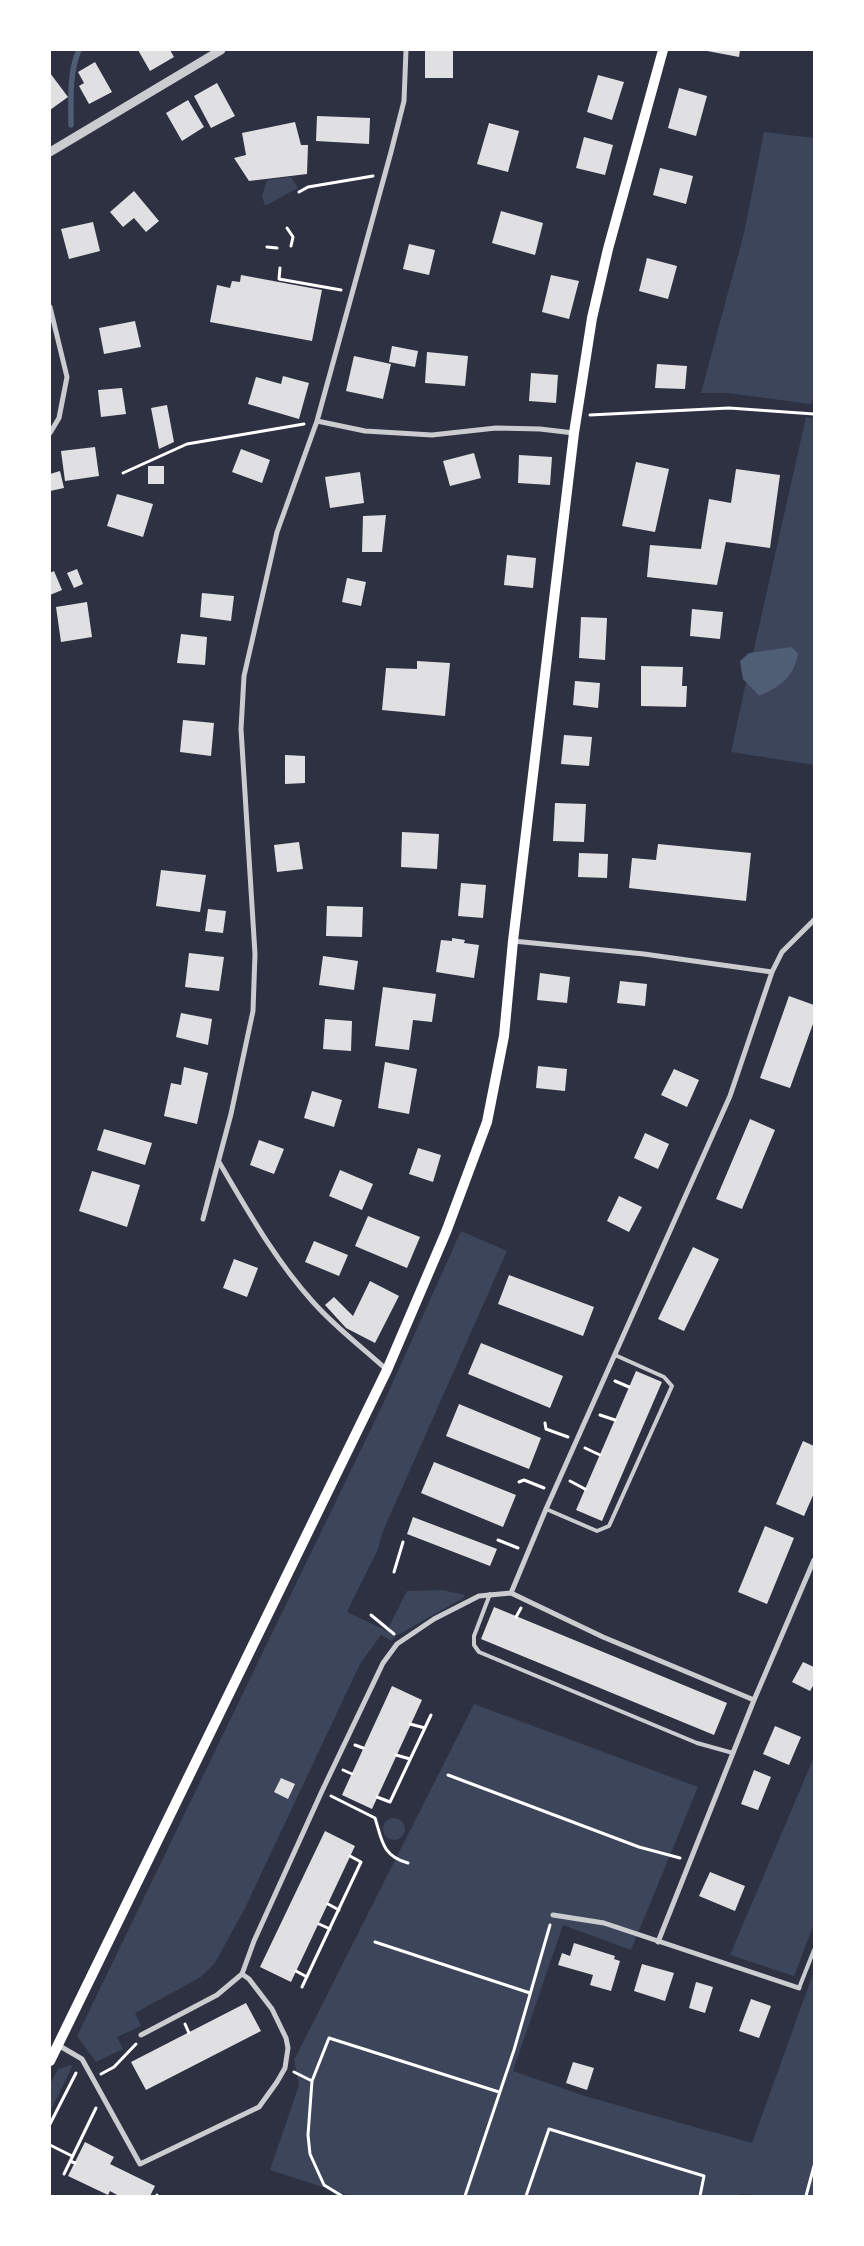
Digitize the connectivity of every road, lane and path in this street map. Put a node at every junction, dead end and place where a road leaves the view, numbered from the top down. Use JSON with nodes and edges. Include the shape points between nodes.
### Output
{"nodes":[{"id":1,"x":221,"y":50,"type":"edge"},
{"id":2,"x":406,"y":50,"type":"edge"},
{"id":3,"x":663,"y":50,"type":"edge"},
{"id":4,"x":50,"y":152,"type":"edge"},
{"id":5,"x":384,"y":174,"type":"junction"},
{"id":6,"x":299,"y":192,"type":"dead end"},
{"id":7,"x":287,"y":228,"type":"dead end"},
{"id":8,"x":291,"y":246,"type":"dead end"},
{"id":9,"x":267,"y":247,"type":"dead end"},
{"id":10,"x":277,"y":248,"type":"dead end"},
{"id":11,"x":280,"y":268,"type":"dead end"},
{"id":12,"x":352,"y":291,"type":"junction"},
{"id":13,"x":50,"y":306,"type":"edge"},
{"id":14,"x":814,"y":414,"type":"edge"},
{"id":15,"x":577,"y":415,"type":"junction"},
{"id":16,"x":317,"y":421,"type":"junction"},
{"id":17,"x":50,"y":433,"type":"edge"},
{"id":18,"x":574,"y":433,"type":"junction"},
{"id":19,"x":123,"y":473,"type":"dead end"},
{"id":20,"x":814,"y":920,"type":"edge"},
{"id":21,"x":513,"y":941,"type":"junction"},
{"id":22,"x":772,"y":972,"type":"junction"},
{"id":23,"x":219,"y":1162,"type":"junction"},
{"id":24,"x":203,"y":1219,"type":"dead end"},
{"id":25,"x":615,"y":1355,"type":"junction"},
{"id":26,"x":387,"y":1370,"type":"junction"},
{"id":27,"x":545,"y":1423,"type":"dead end"},
{"id":28,"x":555,"y":1433,"type":"dead end"},
{"id":29,"x":561,"y":1476,"type":"junction"},
{"id":30,"x":519,"y":1482,"type":"dead end"},
{"id":31,"x":585,"y":1489,"type":"dead end"},
{"id":32,"x":554,"y":1492,"type":"junction"},
{"id":33,"x":546,"y":1508,"type":"junction"},
{"id":34,"x":498,"y":1540,"type":"dead end"},
{"id":35,"x":403,"y":1542,"type":"dead end"},
{"id":36,"x":528,"y":1553,"type":"junction"},
{"id":37,"x":814,"y":1560,"type":"edge"},
{"id":38,"x":394,"y":1572,"type":"dead end"},
{"id":39,"x":511,"y":1593,"type":"junction"},
{"id":40,"x":490,"y":1594,"type":"junction"},
{"id":41,"x":371,"y":1615,"type":"dead end"},
{"id":42,"x":390,"y":1629,"type":"dead end"},
{"id":43,"x":754,"y":1700,"type":"junction"},
{"id":44,"x":431,"y":1716,"type":"dead end"},
{"id":45,"x":410,"y":1724,"type":"dead end"},
{"id":46,"x":425,"y":1728,"type":"junction"},
{"id":47,"x":732,"y":1753,"type":"junction"},
{"id":48,"x":396,"y":1756,"type":"dead end"},
{"id":49,"x":410,"y":1759,"type":"junction"},
{"id":50,"x":448,"y":1775,"type":"dead end"},
{"id":51,"x":322,"y":1791,"type":"junction"},
{"id":52,"x":377,"y":1797,"type":"dead end"},
{"id":53,"x":350,"y":1856,"type":"dead end"},
{"id":54,"x":690,"y":1861,"type":"junction"},
{"id":55,"x":408,"y":1863,"type":"dead end"},
{"id":56,"x":328,"y":1904,"type":"dead end"},
{"id":57,"x":339,"y":1910,"type":"junction"},
{"id":58,"x":553,"y":1915,"type":"joint"},
{"id":59,"x":318,"y":1924,"type":"dead end"},
{"id":60,"x":330,"y":1929,"type":"junction"},
{"id":61,"x":375,"y":1942,"type":"dead end"},
{"id":62,"x":658,"y":1942,"type":"junction"},
{"id":63,"x":814,"y":1950,"type":"edge"},
{"id":64,"x":296,"y":1971,"type":"dead end"},
{"id":65,"x":242,"y":1974,"type":"junction"},
{"id":66,"x":307,"y":1977,"type":"junction"},
{"id":67,"x":302,"y":1987,"type":"dead end"},
{"id":68,"x":800,"y":1988,"type":"joint"},
{"id":69,"x":530,"y":1993,"type":"junction"},
{"id":70,"x":147,"y":2032,"type":"junction"},
{"id":71,"x":141,"y":2035,"type":"dead end"},
{"id":72,"x":58,"y":2045,"type":"junction"},
{"id":73,"x":50,"y":2061,"type":"edge"},
{"id":74,"x":84,"y":2066,"type":"junction"},
{"id":75,"x":284,"y":2068,"type":"junction"},
{"id":76,"x":92,"y":2079,"type":"junction"},
{"id":77,"x":312,"y":2082,"type":"junction"},
{"id":78,"x":499,"y":2092,"type":"junction"},
{"id":79,"x":101,"y":2096,"type":"junction"},
{"id":80,"x":50,"y":2124,"type":"edge"},
{"id":81,"x":50,"y":2145,"type":"edge"},
{"id":82,"x":72,"y":2156,"type":"junction"},
{"id":83,"x":70,"y":2161,"type":"junction"},
{"id":84,"x":75,"y":2163,"type":"dead end"},
{"id":85,"x":814,"y":2166,"type":"edge"},
{"id":86,"x":64,"y":2174,"type":"dead end"},
{"id":87,"x":342,"y":2196,"type":"edge"},
{"id":88,"x":465,"y":2196,"type":"edge"},
{"id":89,"x":526,"y":2196,"type":"edge"},
{"id":90,"x":700,"y":2196,"type":"edge"},
{"id":91,"x":806,"y":2196,"type":"edge"}],
"edges":[{"from":1,"to":4,"type":"street"},
{"from":2,"to":5,"type":"street","via":[[404,101]]},
{"from":3,"to":15,"type":"main road","via":[[602,275]]},
{"from":5,"to":6,"type":"path","via":[[308,187]]},
{"from":5,"to":12,"type":"street"},
{"from":7,"to":8,"type":"path","via":[[292,237]]},
{"from":9,"to":10,"type":"path"},
{"from":11,"to":12,"type":"path","via":[[279,279]]},
{"from":12,"to":16,"type":"street"},
{"from":13,"to":17,"type":"street","via":[[67,377],[59,418]]},
{"from":14,"to":15,"type":"path","via":[[729,408]]},
{"from":15,"to":18,"type":"main road"},
{"from":16,"to":18,"type":"street","via":[[364,431],[432,435],[496,428]]},
{"from":16,"to":19,"type":"path","via":[[187,444]]},
{"from":16,"to":23,"type":"street","via":[[277,532],[244,676],[242,729],[255,954],[253,1011]]},
{"from":18,"to":21,"type":"main road"},
{"from":20,"to":22,"type":"street","via":[[782,952]]},
{"from":21,"to":22,"type":"street","via":[[644,954]]},
{"from":21,"to":26,"type":"main road","via":[[504,1036],[487,1122],[446,1232]]},
{"from":22,"to":25,"type":"street","via":[[730,1096]]},
{"from":23,"to":24,"type":"street"},
{"from":23,"to":26,"type":"street","via":[[266,1243],[286,1270],[314,1304]]},
{"from":25,"to":29,"type":"street"},
{"from":25,"to":33,"type":"lane","via":[[664,1377],[672,1386],[609,1526],[597,1531]]},
{"from":26,"to":72,"type":"main road"},
{"from":27,"to":28,"type":"path","via":[[546,1429]]},
{"from":29,"to":31,"type":"path"},
{"from":29,"to":32,"type":"street"},
{"from":30,"to":32,"type":"path","via":[[524,1480]]},
{"from":32,"to":33,"type":"street"},
{"from":33,"to":36,"type":"street"},
{"from":34,"to":36,"type":"path"},
{"from":35,"to":38,"type":"path"},
{"from":36,"to":39,"type":"street"},
{"from":37,"to":43,"type":"street"},
{"from":39,"to":40,"type":"street"},
{"from":39,"to":43,"type":"street"},
{"from":40,"to":47,"type":"lane","via":[[474,1636],[474,1645],[479,1652],[697,1743]]},
{"from":40,"to":51,"type":"street","via":[[478,1596],[434,1619],[397,1644],[383,1663]]},
{"from":41,"to":42,"type":"path"},
{"from":43,"to":47,"type":"street"},
{"from":44,"to":46,"type":"path"},
{"from":45,"to":46,"type":"path"},
{"from":46,"to":49,"type":"path"},
{"from":47,"to":54,"type":"street"},
{"from":48,"to":49,"type":"path"},
{"from":49,"to":52,"type":"path","via":[[390,1802]]},
{"from":50,"to":54,"type":"path","via":[[639,1847]]},
{"from":51,"to":55,"type":"path","via":[[375,1818],[385,1851]]},
{"from":51,"to":65,"type":"street"},
{"from":53,"to":57,"type":"path","via":[[362,1862]]},
{"from":54,"to":62,"type":"street"},
{"from":56,"to":57,"type":"path"},
{"from":57,"to":60,"type":"path"},
{"from":58,"to":62,"type":"street","via":[[604,1923]]},
{"from":58,"to":69,"type":"path"},
{"from":59,"to":60,"type":"path"},
{"from":60,"to":66,"type":"path"},
{"from":61,"to":69,"type":"path"},
{"from":62,"to":68,"type":"street"},
{"from":63,"to":68,"type":"lane"},
{"from":64,"to":66,"type":"path"},
{"from":65,"to":70,"type":"street","via":[[217,1995]]},
{"from":65,"to":75,"type":"street","via":[[272,2009],[286,2038],[288,2048]]},
{"from":66,"to":67,"type":"path"},
{"from":69,"to":78,"type":"path"},
{"from":70,"to":71,"type":"street"},
{"from":70,"to":76,"type":"path","via":[[114,2067]]},
{"from":72,"to":73,"type":"main road"},
{"from":72,"to":74,"type":"street","via":[[82,2060]]},
{"from":74,"to":76,"type":"street"},
{"from":74,"to":80,"type":"path","via":[[73,2078]]},
{"from":75,"to":77,"type":"path"},
{"from":75,"to":79,"type":"street","via":[[259,2107],[140,2164]]},
{"from":76,"to":79,"type":"street"},
{"from":77,"to":78,"type":"path","via":[[328,2038]]},
{"from":77,"to":87,"type":"path","via":[[310,2154],[324,2185]]},
{"from":78,"to":88,"type":"path"},
{"from":79,"to":82,"type":"path"},
{"from":81,"to":82,"type":"path"},
{"from":82,"to":83,"type":"path"},
{"from":83,"to":84,"type":"path"},
{"from":83,"to":86,"type":"path"},
{"from":85,"to":91,"type":"path"},
{"from":89,"to":90,"type":"path","via":[[550,2129],[704,2176]]}]}
